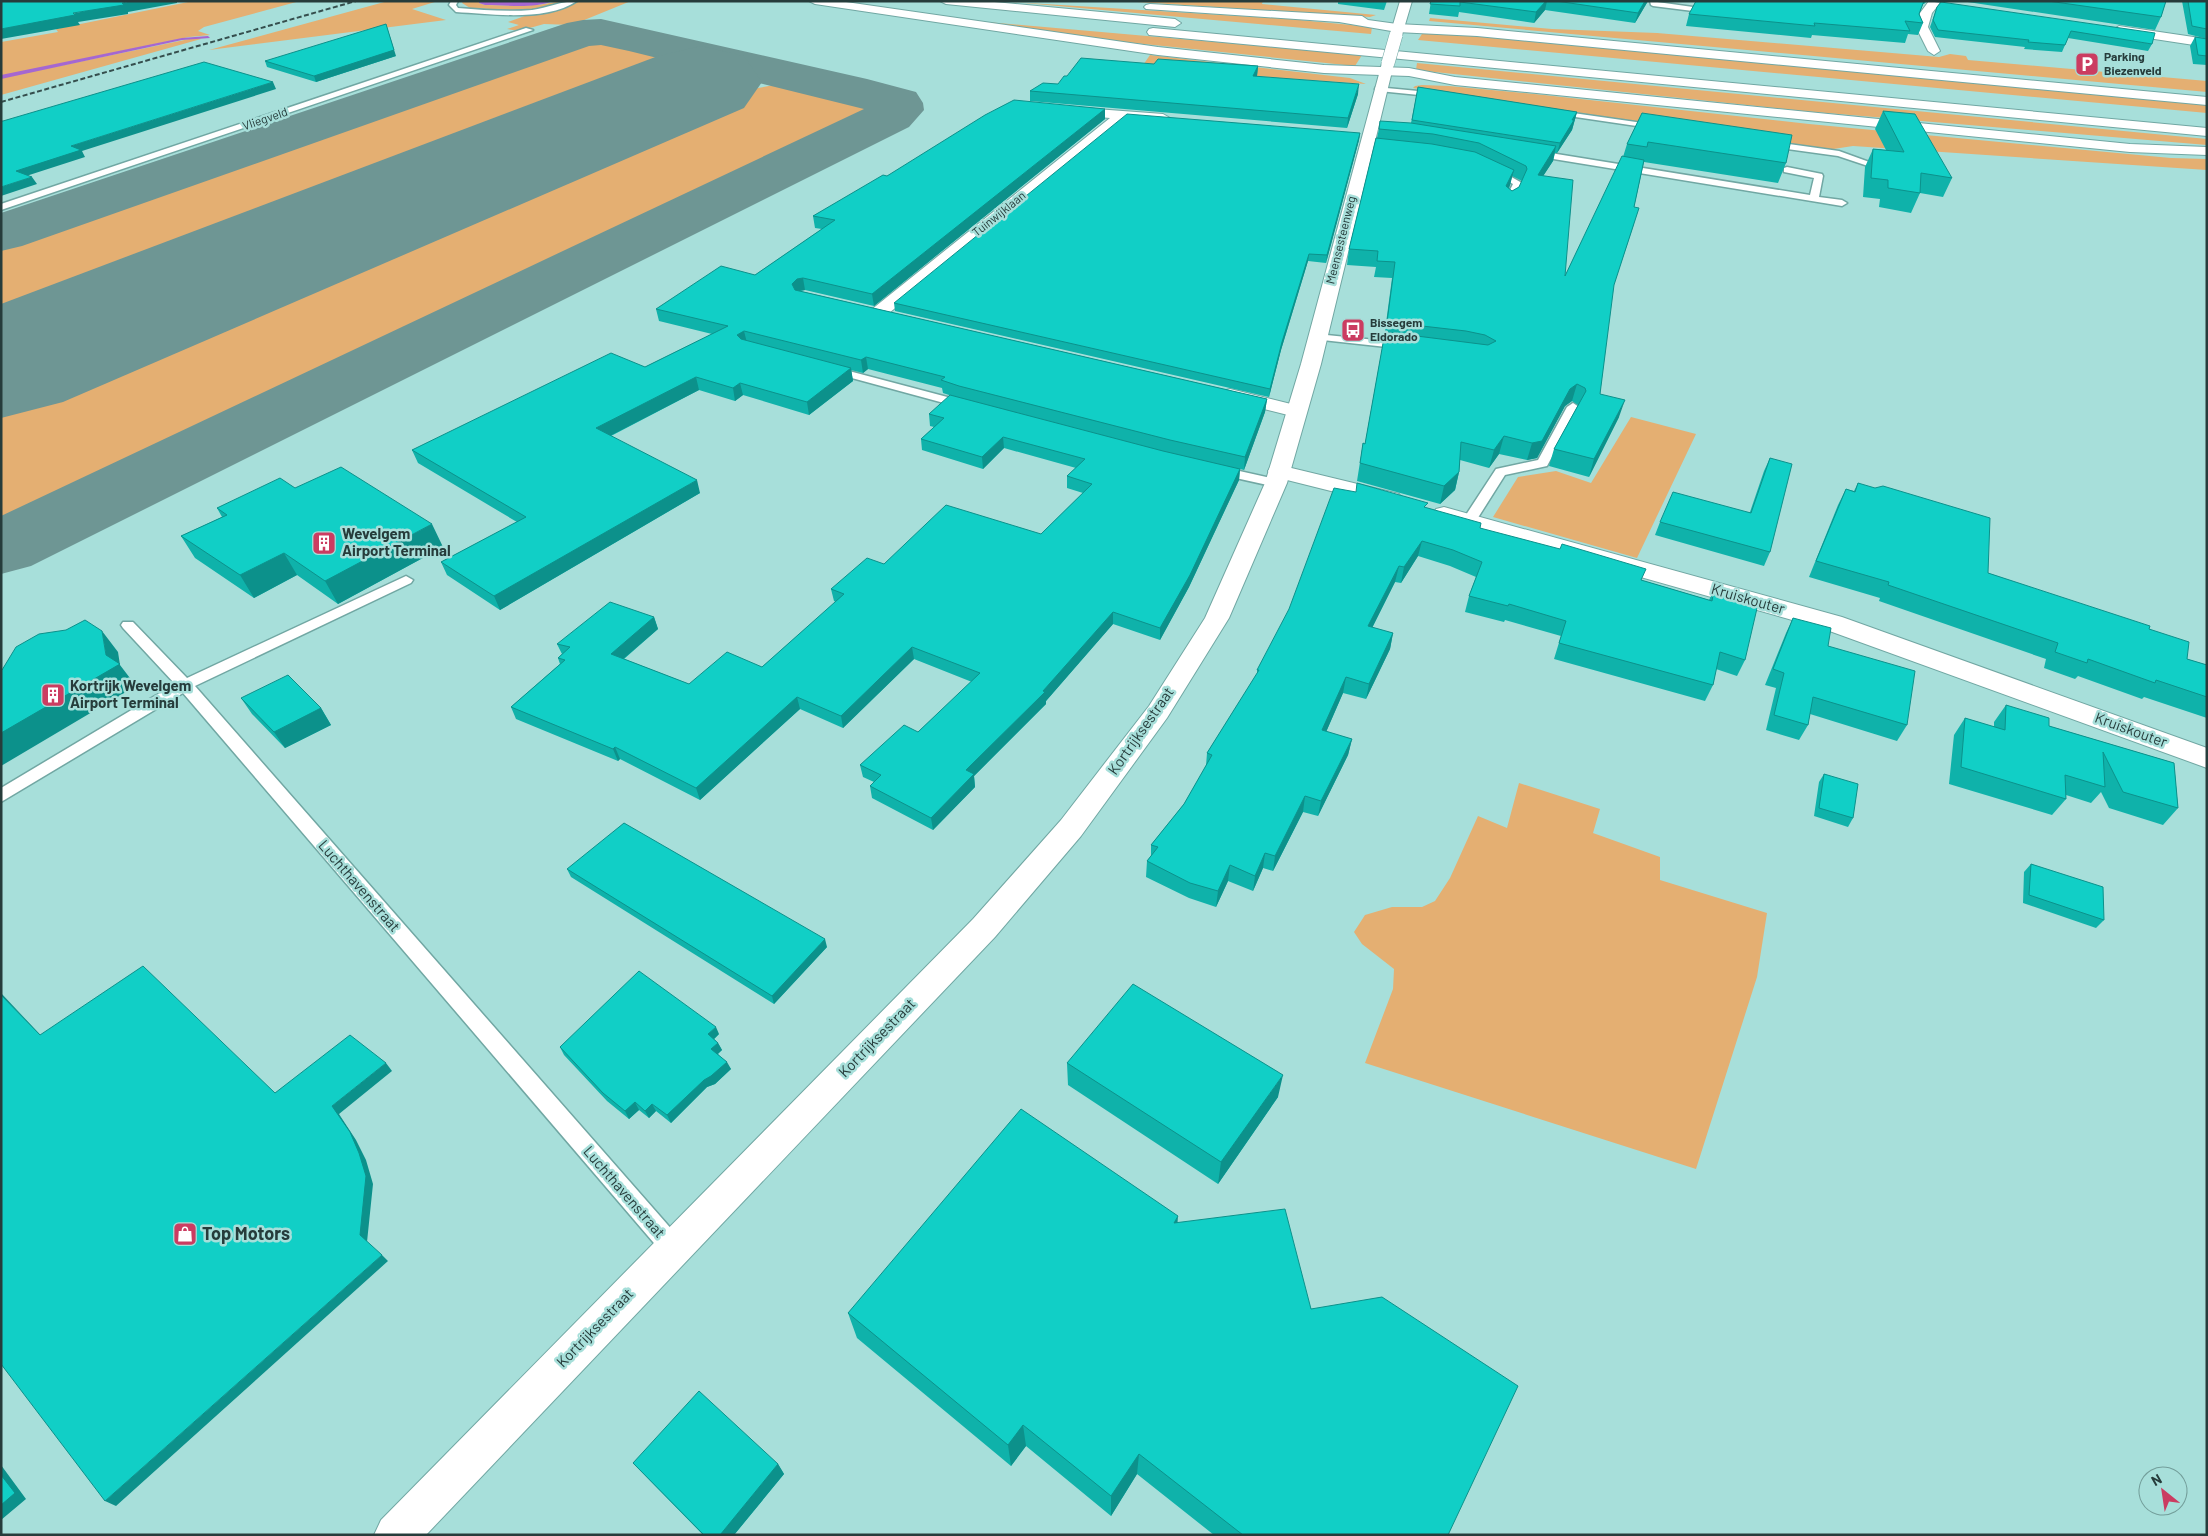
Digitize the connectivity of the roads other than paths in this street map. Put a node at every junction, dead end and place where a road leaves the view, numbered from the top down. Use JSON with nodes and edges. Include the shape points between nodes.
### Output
{"nodes":[{"id":1,"x":455,"y":1,"type":"edge"},
{"id":2,"x":574,"y":1,"type":"edge"},
{"id":3,"x":815,"y":1,"type":"edge"},
{"id":4,"x":838,"y":1,"type":"edge"},
{"id":5,"x":946,"y":1,"type":"edge"},
{"id":6,"x":1046,"y":1,"type":"edge"},
{"id":7,"x":1406,"y":1,"type":"edge"},
{"id":8,"x":1653,"y":1,"type":"edge"},
{"id":9,"x":1115,"y":5,"type":"dead end"},
{"id":10,"x":1932,"y":5,"type":"edge"},
{"id":11,"x":1135,"y":6,"type":"dead end"},
{"id":12,"x":1692,"y":10,"type":"edge"},
{"id":13,"x":1398,"y":27,"type":"junction"},
{"id":14,"x":2107,"y":28,"type":"edge"},
{"id":15,"x":529,"y":30,"type":"dead end"},
{"id":16,"x":2207,"y":43,"type":"edge"},
{"id":17,"x":1934,"y":51,"type":"dead end"},
{"id":18,"x":1384,"y":76,"type":"junction"},
{"id":19,"x":1922,"y":92,"type":"dead end"},
{"id":20,"x":1446,"y":96,"type":"edge"},
{"id":21,"x":2207,"y":100,"type":"edge"},
{"id":22,"x":1057,"y":110,"type":"edge"},
{"id":23,"x":1545,"y":110,"type":"edge"},
{"id":24,"x":1122,"y":115,"type":"junction"},
{"id":25,"x":1181,"y":120,"type":"edge"},
{"id":26,"x":1670,"y":129,"type":"edge"},
{"id":27,"x":2207,"y":132,"type":"edge"},
{"id":28,"x":1756,"y":142,"type":"edge"},
{"id":29,"x":1519,"y":151,"type":"edge"},
{"id":30,"x":2207,"y":151,"type":"edge"},
{"id":31,"x":1868,"y":163,"type":"dead end"},
{"id":32,"x":1482,"y":165,"type":"edge"},
{"id":33,"x":1787,"y":170,"type":"edge"},
{"id":34,"x":1814,"y":198,"type":"junction"},
{"id":35,"x":1509,"y":202,"type":"edge"},
{"id":36,"x":1842,"y":203,"type":"dead end"},
{"id":37,"x":1,"y":207,"type":"edge"},
{"id":38,"x":896,"y":318,"type":"edge"},
{"id":39,"x":1317,"y":337,"type":"junction"},
{"id":40,"x":1417,"y":347,"type":"edge"},
{"id":41,"x":816,"y":365,"type":"edge"},
{"id":42,"x":1212,"y":391,"type":"edge"},
{"id":43,"x":1572,"y":407,"type":"edge"},
{"id":44,"x":978,"y":408,"type":"edge"},
{"id":45,"x":1296,"y":411,"type":"junction"},
{"id":46,"x":1205,"y":467,"type":"edge"},
{"id":47,"x":1278,"y":478,"type":"junction"},
{"id":48,"x":1469,"y":521,"type":"junction"},
{"id":49,"x":406,"y":580,"type":"dead end"},
{"id":50,"x":128,"y":625,"type":"dead end"},
{"id":51,"x":185,"y":685,"type":"junction"},
{"id":52,"x":2207,"y":758,"type":"edge"},
{"id":53,"x":1,"y":796,"type":"edge"},
{"id":54,"x":673,"y":1248,"type":"junction"},
{"id":55,"x":396,"y":1535,"type":"edge"}],
"edges":[{"from":1,"to":2,"type":"lane","via":[[452,5],[456,10],[496,12],[539,12]]},
{"from":3,"to":18,"type":"main road","via":[[1158,51]]},
{"from":4,"to":27,"type":"main road"},
{"from":5,"to":19,"type":"main road"},
{"from":6,"to":9,"type":"main road"},
{"from":7,"to":13,"type":"main road","name":"Meensesteenweg"},
{"from":8,"to":12,"type":"lane","via":[[1653,4]]},
{"from":10,"to":17,"type":"main road","via":[[1922,27]]},
{"from":11,"to":13,"type":"main road","via":[[1343,20]]},
{"from":13,"to":18,"type":"main road","name":"Meensesteenweg","bridge":true},
{"from":13,"to":21,"type":"main road"},
{"from":14,"to":16,"type":"main road"},
{"from":15,"to":37,"type":"lane","name":"Vliegveld"},
{"from":18,"to":20,"type":"lane"},
{"from":18,"to":30,"type":"main road","via":[[2130,148]]},
{"from":18,"to":39,"type":"main road","name":"Meensesteenweg"},
{"from":22,"to":24,"type":"main road"},
{"from":23,"to":26,"type":"lane"},
{"from":24,"to":25,"type":"main road"},
{"from":24,"to":38,"type":"main road","name":"Tuinwijklaan","via":[[868,312]]},
{"from":28,"to":31,"type":"lane","via":[[1839,154]]},
{"from":29,"to":34,"type":"lane"},
{"from":32,"to":35,"type":"lane","via":[[1518,182]]},
{"from":33,"to":34,"type":"lane","via":[[1820,176]]},
{"from":34,"to":36,"type":"lane"},
{"from":39,"to":40,"type":"lane"},
{"from":39,"to":45,"type":"main road","name":"Meensesteenweg"},
{"from":41,"to":44,"type":"lane"},
{"from":42,"to":45,"type":"main road"},
{"from":43,"to":48,"type":"lane","via":[[1543,463],[1500,472]]},
{"from":45,"to":47,"type":"main road","name":"Meensesteenweg"},
{"from":46,"to":47,"type":"lane"},
{"from":47,"to":48,"type":"main road","name":"Kruiskouter","via":[[1328,482]]},
{"from":47,"to":54,"type":"main road","name":"Kortrijksestraat","via":[[1217,618],[1158,712],[1071,828],[984,928]]},
{"from":48,"to":52,"type":"main road","name":"Kruiskouter","via":[[1834,624]]},
{"from":49,"to":51,"type":"lane"},
{"from":50,"to":51,"type":"lane","name":"Luchthavenstraat"},
{"from":51,"to":53,"type":"lane"},
{"from":51,"to":54,"type":"lane","name":"Luchthavenstraat"},
{"from":54,"to":55,"type":"main road","name":"Kortrijksestraat"}]}
